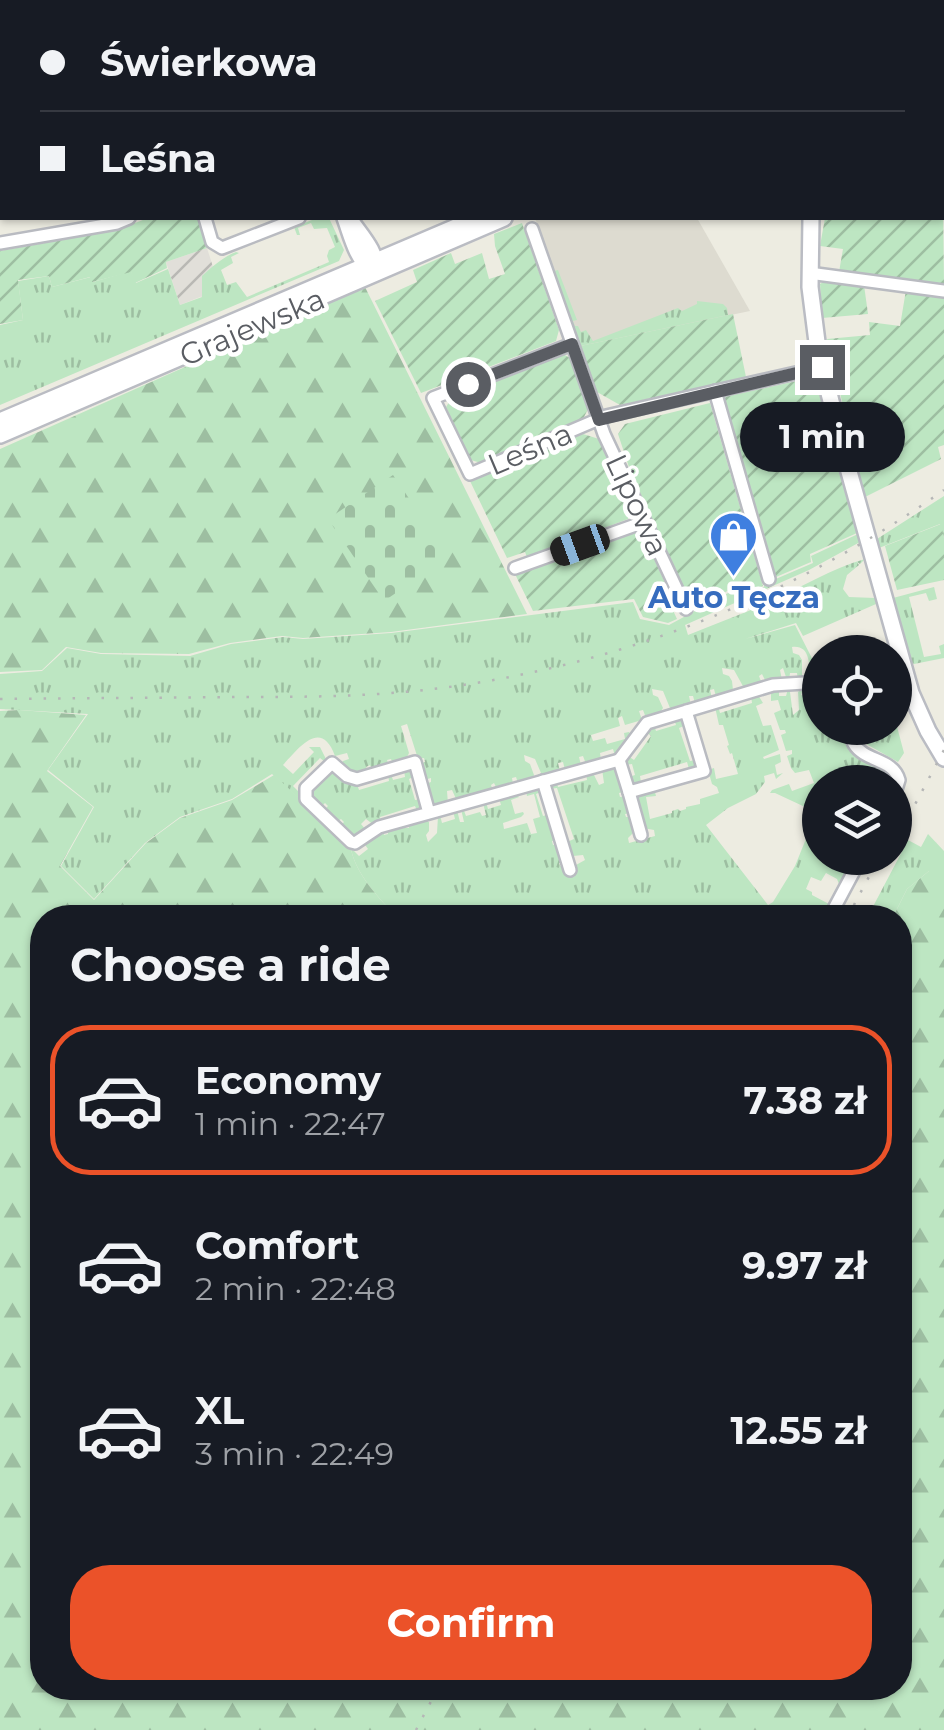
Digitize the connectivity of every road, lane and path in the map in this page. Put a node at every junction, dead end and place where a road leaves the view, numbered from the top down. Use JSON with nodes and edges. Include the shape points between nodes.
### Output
{"nodes":[{"id":1,"x":124,"y":220,"type":"edge"},
{"id":2,"x":206,"y":220,"type":"edge"},
{"id":3,"x":294,"y":220,"type":"edge"},
{"id":4,"x":349,"y":220,"type":"edge"},
{"id":5,"x":473,"y":220,"type":"edge"},
{"id":6,"x":499,"y":220,"type":"edge"},
{"id":7,"x":811,"y":220,"type":"edge"},
{"id":8,"x":532,"y":229,"type":"dead end"},
{"id":9,"x":0,"y":244,"type":"edge"},
{"id":10,"x":372,"y":267,"type":"junction"},
{"id":11,"x":809,"y":273,"type":"junction"},
{"id":12,"x":944,"y":291,"type":"edge"},
{"id":13,"x":572,"y":344,"type":"junction"},
{"id":14,"x":822,"y":367,"type":"junction"},
{"id":15,"x":715,"y":392,"type":"junction"},
{"id":16,"x":599,"y":420,"type":"junction"},
{"id":17,"x":0,"y":421,"type":"edge"},
{"id":18,"x":0,"y":435,"type":"edge"},
{"id":19,"x":644,"y":522,"type":"junction"},
{"id":20,"x":515,"y":568,"type":"dead end"},
{"id":21,"x":769,"y":579,"type":"dead end"},
{"id":22,"x":686,"y":610,"type":"dead end"},
{"id":23,"x":890,"y":635,"type":"edge"},
{"id":24,"x":802,"y":684,"type":"edge"},
{"id":25,"x":912,"y":699,"type":"edge"},
{"id":26,"x":686,"y":711,"type":"junction"},
{"id":27,"x":856,"y":745,"type":"edge"},
{"id":28,"x":944,"y":758,"type":"edge"},
{"id":29,"x":620,"y":760,"type":"junction"},
{"id":30,"x":887,"y":765,"type":"edge"},
{"id":31,"x":544,"y":781,"type":"junction"},
{"id":32,"x":629,"y":792,"type":"junction"},
{"id":33,"x":430,"y":813,"type":"junction"},
{"id":34,"x":641,"y":836,"type":"dead end"},
{"id":35,"x":570,"y":870,"type":"dead end"},
{"id":36,"x":852,"y":875,"type":"edge"},
{"id":37,"x":836,"y":905,"type":"edge"}],
"edges":[{"from":1,"to":9,"type":"street"},
{"from":2,"to":3,"type":"street","via":[[212,242],[222,248]]},
{"from":4,"to":10,"type":"main road","via":[[368,245]]},
{"from":5,"to":10,"type":"main road","name":"Grajewska"},
{"from":6,"to":10,"type":"main road","name":"Grajewska"},
{"from":7,"to":11,"type":"main road"},
{"from":8,"to":13,"type":"street","name":"Lipowa"},
{"from":10,"to":17,"type":"main road","name":"Grajewska"},
{"from":10,"to":18,"type":"main road","name":"Grajewska"},
{"from":11,"to":12,"type":"street"},
{"from":11,"to":14,"type":"main road"},
{"from":13,"to":16,"type":"street","name":"Lipowa"},
{"from":13,"to":16,"type":"street","name":"Leśna","via":[[433,398],[470,474]]},
{"from":14,"to":15,"type":"street","name":"Leśna"},
{"from":14,"to":23,"type":"main road"},
{"from":15,"to":16,"type":"street","name":"Leśna"},
{"from":15,"to":21,"type":"street"},
{"from":16,"to":19,"type":"street","name":"Lipowa"},
{"from":19,"to":20,"type":"street"},
{"from":19,"to":22,"type":"street","name":"Lipowa"},
{"from":24,"to":26,"type":"street","via":[[773,685]]},
{"from":25,"to":28,"type":"main road"},
{"from":26,"to":29,"type":"street","via":[[646,723]]},
{"from":26,"to":32,"type":"street","via":[[704,770]]},
{"from":27,"to":30,"type":"street"},
{"from":29,"to":31,"type":"street"},
{"from":29,"to":32,"type":"street"},
{"from":31,"to":33,"type":"street"},
{"from":31,"to":35,"type":"street"},
{"from":32,"to":34,"type":"street"},
{"from":33,"to":33,"type":"street","via":[[379,827],[355,843],[304,794],[332,763],[356,779],[414,762]]},
{"from":36,"to":37,"type":"street"}]}
